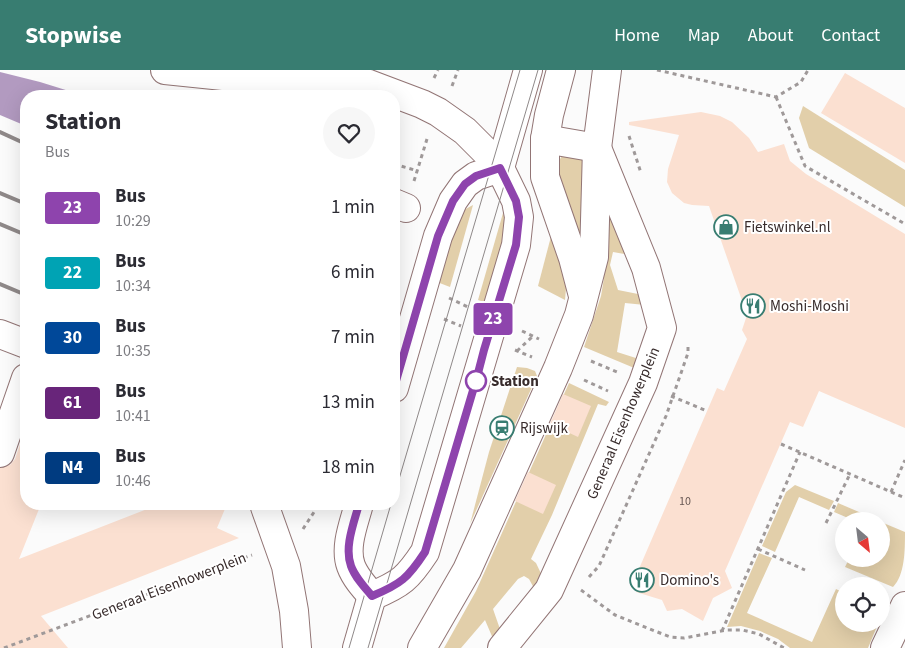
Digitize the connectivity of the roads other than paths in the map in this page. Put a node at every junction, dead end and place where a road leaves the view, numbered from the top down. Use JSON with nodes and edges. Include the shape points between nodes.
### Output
{"nodes":[{"id":1,"x":165,"y":70,"type":"edge"},
{"id":2,"x":528,"y":70,"type":"edge"},
{"id":3,"x":561,"y":70,"type":"edge"},
{"id":4,"x":607,"y":70,"type":"edge"},
{"id":5,"x":385,"y":90,"type":"edge"},
{"id":6,"x":400,"y":96,"type":"edge"},
{"id":7,"x":545,"y":139,"type":"junction"},
{"id":8,"x":597,"y":148,"type":"junction"},
{"id":9,"x":500,"y":168,"type":"junction"},
{"id":10,"x":583,"y":297,"type":"junction"},
{"id":11,"x":0,"y":334,"type":"edge"},
{"id":12,"x":20,"y":342,"type":"edge"},
{"id":13,"x":400,"y":367,"type":"edge"},
{"id":14,"x":20,"y":395,"type":"edge"},
{"id":15,"x":0,"y":453,"type":"edge"},
{"id":16,"x":267,"y":510,"type":"edge"},
{"id":17,"x":357,"y":510,"type":"edge"},
{"id":18,"x":372,"y":596,"type":"junction"},
{"id":19,"x":905,"y":606,"type":"edge"},
{"id":20,"x":424,"y":647,"type":"edge"},
{"id":21,"x":297,"y":648,"type":"edge"},
{"id":22,"x":357,"y":648,"type":"edge"},
{"id":23,"x":502,"y":648,"type":"edge"},
{"id":24,"x":884,"y":648,"type":"edge"}],
"edges":[{"from":1,"to":5,"type":"street","via":[[233,77],[292,76],[369,84]]},
{"from":2,"to":9,"type":"street"},
{"from":3,"to":7,"type":"street"},
{"from":4,"to":8,"type":"street"},
{"from":6,"to":9,"type":"street","via":[[438,112],[464,131]]},
{"from":7,"to":8,"type":"street"},
{"from":7,"to":10,"type":"street","via":[[545,177]]},
{"from":8,"to":10,"type":"street","via":[[594,257]]},
{"from":8,"to":23,"type":"street","name":"Generaal Eisenhowerplein","via":[[646,268],[662,328],[643,384],[549,590]]},
{"from":9,"to":13,"type":"street","via":[[470,180],[453,201],[438,236]]},
{"from":9,"to":18,"type":"street","via":[[516,201],[519,217],[516,245],[475,386],[425,552],[403,581]]},
{"from":10,"to":20,"type":"street","via":[[558,368],[471,561]]},
{"from":11,"to":12,"type":"street"},
{"from":14,"to":15,"type":"street"},
{"from":16,"to":21,"type":"street","via":[[286,566]]},
{"from":17,"to":18,"type":"street","via":[[348,556],[354,573]]},
{"from":18,"to":22,"type":"street"},
{"from":19,"to":24,"type":"street"}]}
